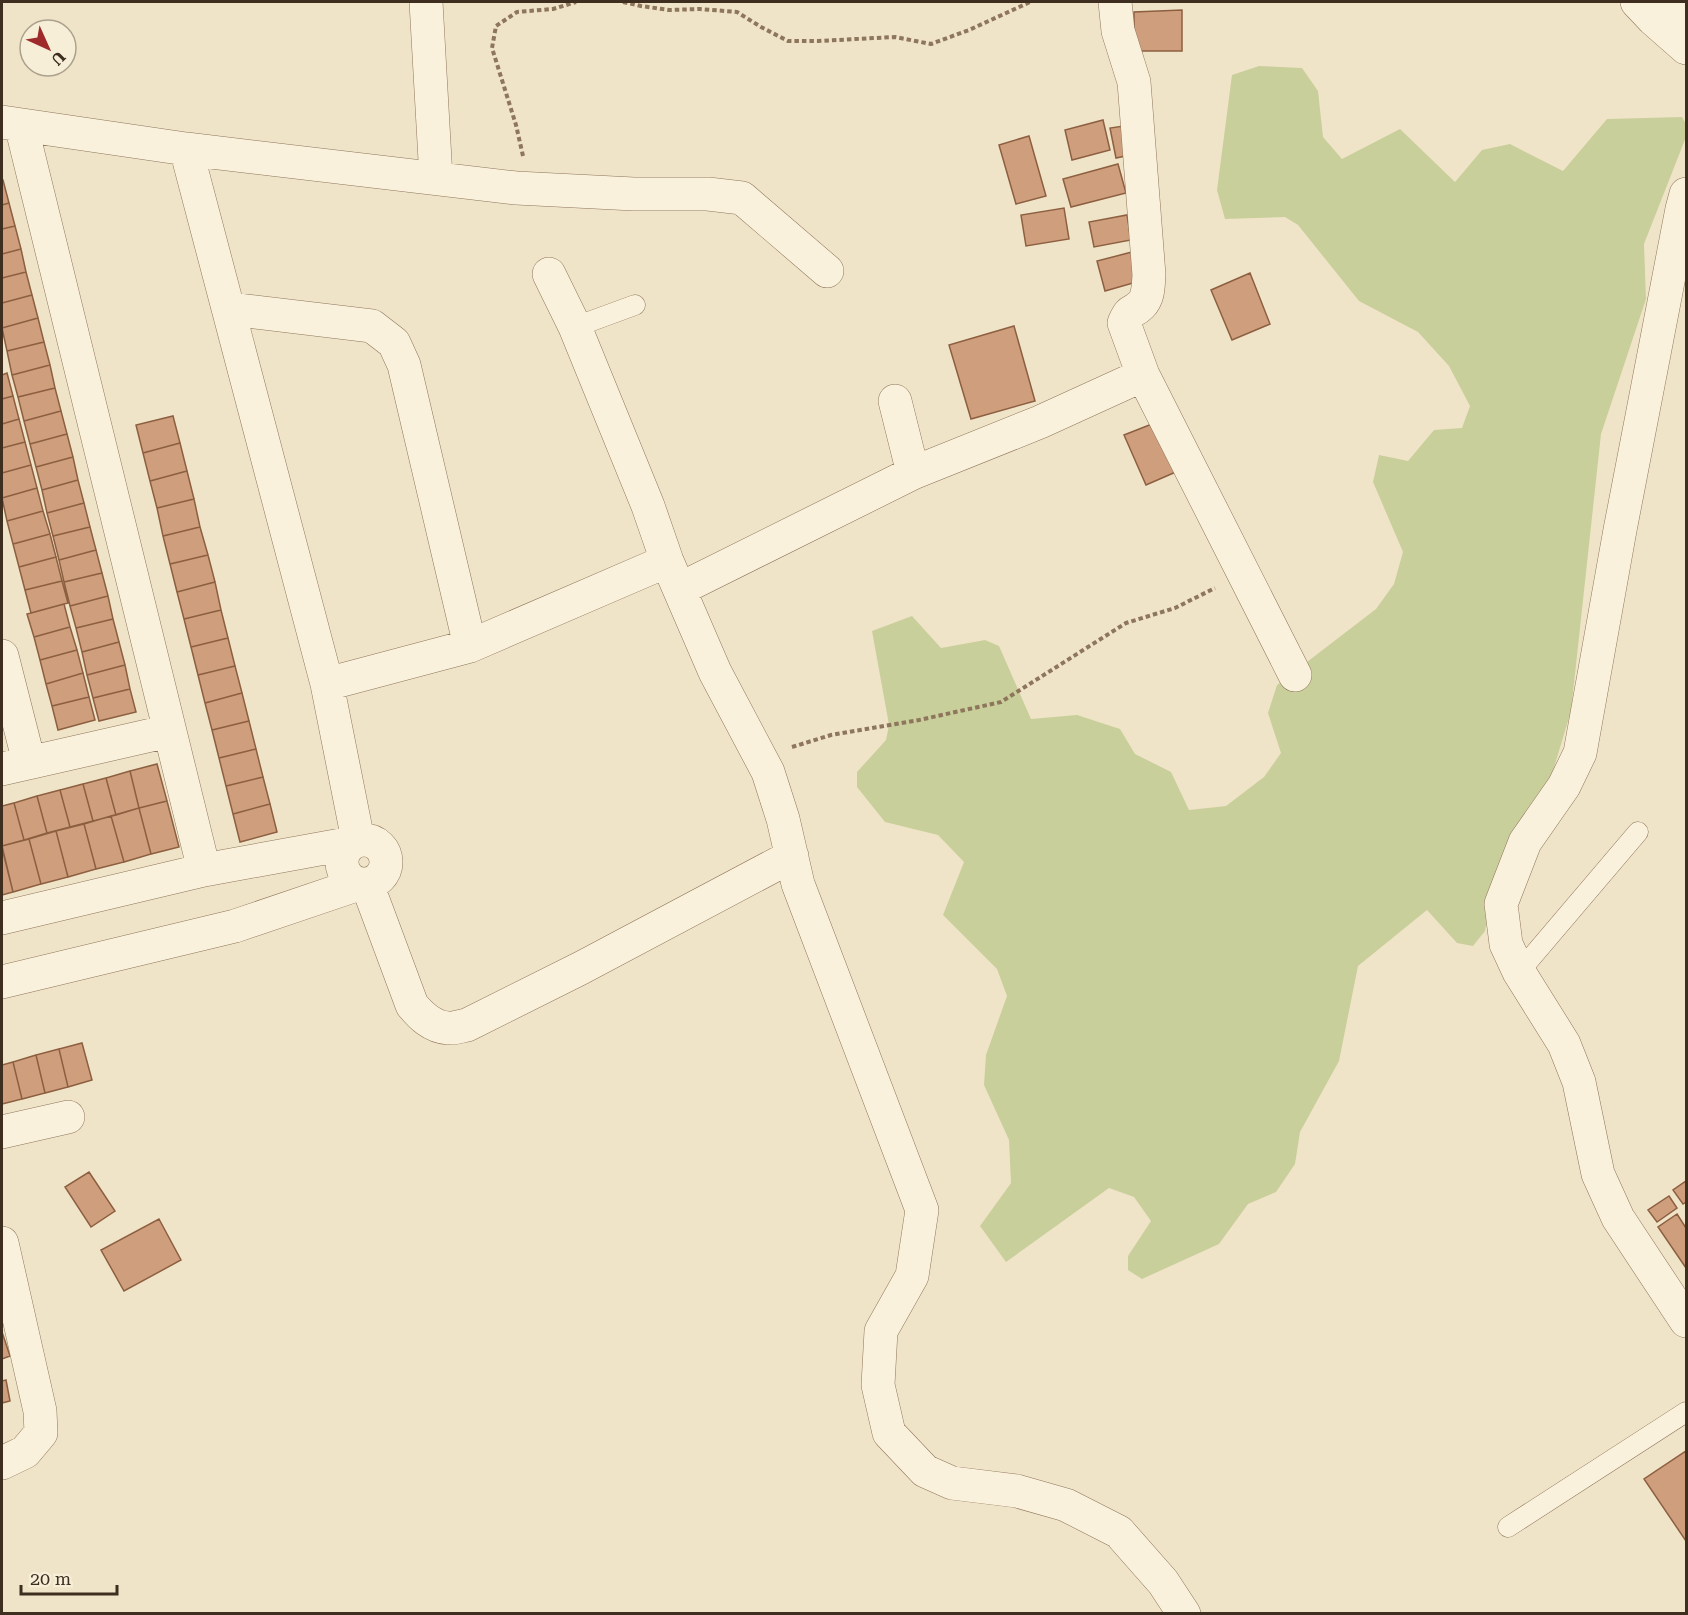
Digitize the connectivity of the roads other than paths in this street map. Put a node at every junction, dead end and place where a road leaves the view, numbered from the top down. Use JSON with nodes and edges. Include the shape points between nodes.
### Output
{"nodes":[{"id":1,"x":426,"y":2,"type":"edge"},
{"id":2,"x":1115,"y":2,"type":"edge"},
{"id":3,"x":1654,"y":7,"type":"edge"},
{"id":4,"x":1686,"y":10,"type":"edge"},
{"id":5,"x":1686,"y":48,"type":"edge"},
{"id":6,"x":11,"y":124,"type":"edge"},
{"id":7,"x":186,"y":149,"type":"junction"},
{"id":8,"x":436,"y":178,"type":"junction"},
{"id":9,"x":1686,"y":194,"type":"edge"},
{"id":10,"x":827,"y":271,"type":"dead end"},
{"id":11,"x":549,"y":274,"type":"dead end"},
{"id":12,"x":635,"y":305,"type":"dead end"},
{"id":13,"x":229,"y":309,"type":"junction"},
{"id":14,"x":575,"y":327,"type":"junction"},
{"id":15,"x":1143,"y":375,"type":"junction"},
{"id":16,"x":895,"y":401,"type":"dead end"},
{"id":17,"x":913,"y":473,"type":"junction"},
{"id":18,"x":674,"y":575,"type":"junction"},
{"id":19,"x":470,"y":646,"type":"junction"},
{"id":20,"x":2,"y":656,"type":"edge"},
{"id":21,"x":1294,"y":675,"type":"dead end"},
{"id":22,"x":327,"y":684,"type":"junction"},
{"id":23,"x":169,"y":731,"type":"junction"},
{"id":24,"x":15,"y":766,"type":"edge"},
{"id":25,"x":1638,"y":832,"type":"dead end"},
{"id":26,"x":355,"y":842,"type":"junction"},
{"id":27,"x":792,"y":856,"type":"junction"},
{"id":28,"x":204,"y":870,"type":"junction"},
{"id":29,"x":363,"y":884,"type":"junction"},
{"id":30,"x":2,"y":918,"type":"edge"},
{"id":31,"x":1519,"y":972,"type":"junction"},
{"id":32,"x":2,"y":982,"type":"edge"},
{"id":33,"x":68,"y":1117,"type":"dead end"},
{"id":34,"x":2,"y":1132,"type":"edge"},
{"id":35,"x":2,"y":1243,"type":"edge"},
{"id":36,"x":6,"y":1283,"type":"edge"},
{"id":37,"x":1686,"y":1321,"type":"edge"},
{"id":38,"x":1686,"y":1412,"type":"edge"},
{"id":39,"x":2,"y":1463,"type":"edge"},
{"id":40,"x":1508,"y":1527,"type":"dead end"},
{"id":41,"x":1184,"y":1614,"type":"edge"}],
"edges":[{"from":1,"to":8,"type":"street"},
{"from":2,"to":15,"type":"street","via":[[1118,31],[1134,82],[1149,275],[1147,295],[1140,306],[1129,311],[1124,323]]},
{"from":3,"to":4,"type":"street"},
{"from":3,"to":5,"type":"street"},
{"from":6,"to":7,"type":"street"},
{"from":6,"to":23,"type":"street"},
{"from":7,"to":8,"type":"street"},
{"from":7,"to":13,"type":"street"},
{"from":8,"to":10,"type":"street","via":[[530,189],[742,198]]},
{"from":9,"to":31,"type":"street","via":[[1580,753],[1564,786],[1525,842],[1501,904],[1506,944]]},
{"from":11,"to":14,"type":"street"},
{"from":12,"to":14,"type":"lane"},
{"from":13,"to":19,"type":"street","via":[[372,326],[394,343],[405,365]]},
{"from":13,"to":22,"type":"street"},
{"from":14,"to":18,"type":"street"},
{"from":15,"to":17,"type":"street"},
{"from":15,"to":21,"type":"street"},
{"from":16,"to":17,"type":"street"},
{"from":17,"to":18,"type":"street"},
{"from":18,"to":19,"type":"street"},
{"from":18,"to":27,"type":"street","via":[[715,672],[768,772]]},
{"from":19,"to":22,"type":"street"},
{"from":20,"to":24,"type":"street"},
{"from":22,"to":26,"type":"street"},
{"from":23,"to":24,"type":"street"},
{"from":23,"to":28,"type":"street"},
{"from":25,"to":31,"type":"lane"},
{"from":26,"to":28,"type":"street"},
{"from":26,"to":29,"type":"street","via":[[373,841],[386,857],[384,872],[374,882]]},
{"from":27,"to":29,"type":"street","via":[[467,1025],[447,1028],[422,1017],[412,1005]]},
{"from":27,"to":41,"type":"street","via":[[798,884],[922,1210],[912,1276],[881,1331],[878,1385],[889,1433],[925,1471],[952,1483],[1017,1491],[1066,1505],[1119,1532],[1163,1582]]},
{"from":28,"to":30,"type":"street"},
{"from":29,"to":32,"type":"street","via":[[235,926]]},
{"from":31,"to":37,"type":"street","via":[[1564,1044],[1579,1082],[1598,1174],[1618,1218]]},
{"from":33,"to":34,"type":"street"},
{"from":35,"to":36,"type":"street"},
{"from":36,"to":39,"type":"street","via":[[40,1411],[41,1433],[25,1452]]},
{"from":38,"to":40,"type":"lane"}]}
